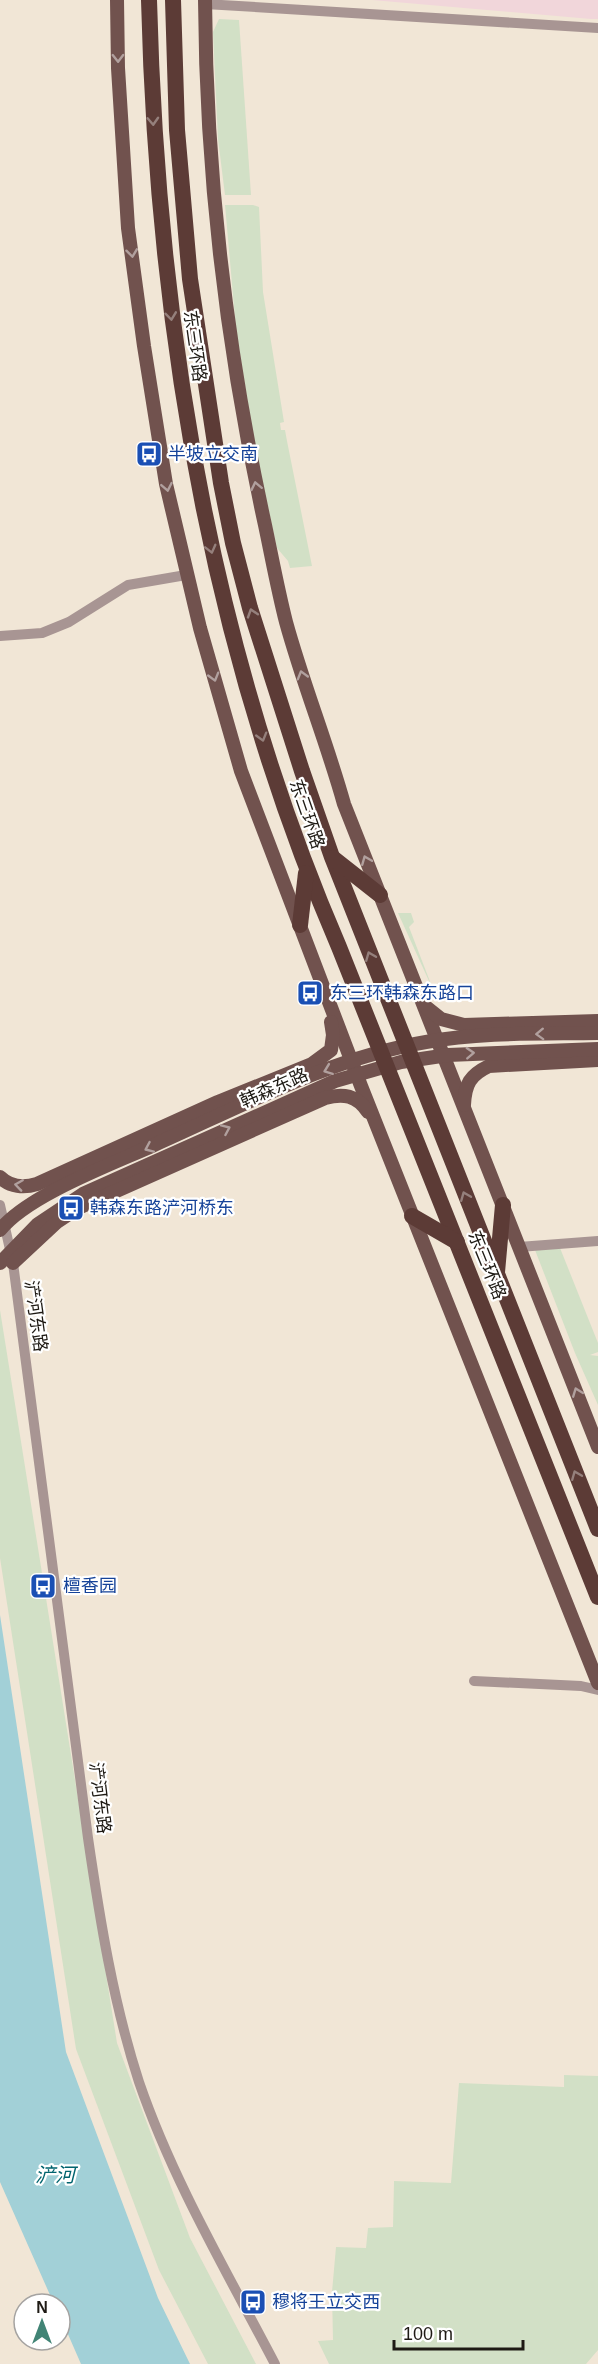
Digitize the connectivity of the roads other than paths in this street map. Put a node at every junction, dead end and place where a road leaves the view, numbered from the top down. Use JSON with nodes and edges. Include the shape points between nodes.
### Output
{"nodes":[{"id":1,"x":117,"y":0,"type":"edge"},
{"id":2,"x":148,"y":0,"type":"edge"},
{"id":3,"x":173,"y":0,"type":"edge"},
{"id":4,"x":205,"y":2,"type":"edge"},
{"id":5,"x":598,"y":28,"type":"edge"},
{"id":6,"x":186,"y":575,"type":"junction"},
{"id":7,"x":0,"y":636,"type":"edge"},
{"id":8,"x":332,"y":857,"type":"junction"},
{"id":9,"x":306,"y":872,"type":"junction"},
{"id":10,"x":380,"y":896,"type":"junction"},
{"id":11,"x":300,"y":925,"type":"junction"},
{"id":12,"x":328,"y":999,"type":"junction"},
{"id":13,"x":423,"y":1005,"type":"junction"},
{"id":14,"x":598,"y":1021,"type":"edge"},
{"id":15,"x":598,"y":1033,"type":"edge"},
{"id":16,"x":598,"y":1049,"type":"edge"},
{"id":17,"x":598,"y":1060,"type":"edge"},
{"id":18,"x":465,"y":1107,"type":"junction"},
{"id":19,"x":377,"y":1127,"type":"junction"},
{"id":20,"x":96,"y":1159,"type":"junction"},
{"id":21,"x":0,"y":1177,"type":"edge"},
{"id":22,"x":55,"y":1177,"type":"junction"},
{"id":23,"x":82,"y":1177,"type":"junction"},
{"id":24,"x":0,"y":1205,"type":"edge"},
{"id":25,"x":503,"y":1205,"type":"junction"},
{"id":26,"x":412,"y":1216,"type":"junction"},
{"id":27,"x":2,"y":1228,"type":"edge"},
{"id":28,"x":598,"y":1241,"type":"edge"},
{"id":29,"x":457,"y":1242,"type":"junction"},
{"id":30,"x":519,"y":1247,"type":"junction"},
{"id":31,"x":8,"y":1259,"type":"edge"},
{"id":32,"x":497,"y":1276,"type":"junction"},
{"id":33,"x":598,"y":1447,"type":"edge"},
{"id":34,"x":598,"y":1529,"type":"edge"},
{"id":35,"x":598,"y":1597,"type":"edge"},
{"id":36,"x":474,"y":1681,"type":"dead end"},
{"id":37,"x":598,"y":1683,"type":"edge"},
{"id":38,"x":598,"y":1690,"type":"edge"},
{"id":39,"x":275,"y":2364,"type":"edge"}],
"edges":[{"from":1,"to":6,"type":"main road","one_way":true,"via":[[128,228],[161,452]]},
{"from":2,"to":9,"type":"highway","name":"东三环路","one_way":true,"via":[[160,215],[193,459],[227,611],[265,747]]},
{"from":8,"to":3,"type":"highway","name":"东三环路","one_way":true,"via":[[250,608],[220,483],[190,279],[177,130]]},
{"from":4,"to":5,"type":"street"},
{"from":10,"to":4,"type":"main road","one_way":true,"via":[[307,693],[286,621],[251,464],[221,265],[208,124]]},
{"from":6,"to":7,"type":"street","via":[[128,585],[69,622],[42,633]]},
{"from":6,"to":11,"type":"main road","one_way":true,"via":[[241,771]]},
{"from":8,"to":10,"type":"highway"},
{"from":32,"to":8,"type":"highway","name":"东三环路","one_way":true},
{"from":9,"to":11,"type":"highway"},
{"from":9,"to":29,"type":"highway","name":"东三环路"},
{"from":10,"to":13,"type":"main road"},
{"from":11,"to":12,"type":"main road"},
{"from":12,"to":19,"type":"main road"},
{"from":12,"to":20,"type":"main road","via":[[333,1043],[326,1056]]},
{"from":13,"to":14,"type":"main road","via":[[441,1019],[464,1025]]},
{"from":13,"to":18,"type":"main road"},
{"from":15,"to":23,"type":"main road","name":"韩森东路","one_way":true,"via":[[467,1037],[365,1056]]},
{"from":31,"to":16,"type":"main road","name":"韩森东路","one_way":true,"via":[[38,1224],[83,1194],[302,1095],[370,1070],[448,1055]]},
{"from":17,"to":18,"type":"main road","via":[[489,1066],[469,1082]]},
{"from":18,"to":25,"type":"main road"},
{"from":19,"to":26,"type":"main road"},
{"from":19,"to":31,"type":"main road","via":[[359,1100],[336,1095],[325,1098],[78,1208]]},
{"from":20,"to":22,"type":"main road"},
{"from":20,"to":23,"type":"street"},
{"from":22,"to":21,"type":"main road","one_way":true,"via":[[22,1187]]},
{"from":22,"to":23,"type":"street"},
{"from":23,"to":27,"type":"main road","name":"韩森东路","via":[[38,1200]]},
{"from":24,"to":27,"type":"street","name":"浐河东路"},
{"from":25,"to":30,"type":"main road"},
{"from":25,"to":32,"type":"highway"},
{"from":26,"to":29,"type":"highway"},
{"from":26,"to":37,"type":"main road"},
{"from":27,"to":31,"type":"street","name":"浐河东路"},
{"from":28,"to":30,"type":"street"},
{"from":29,"to":35,"type":"highway","name":"东三环路"},
{"from":33,"to":30,"type":"main road","one_way":true},
{"from":31,"to":39,"type":"street","name":"浐河东路","via":[[99,1917],[112,1986],[140,2084],[172,2165]]},
{"from":34,"to":32,"type":"highway","name":"东三环路","one_way":true},
{"from":36,"to":38,"type":"street"}]}
